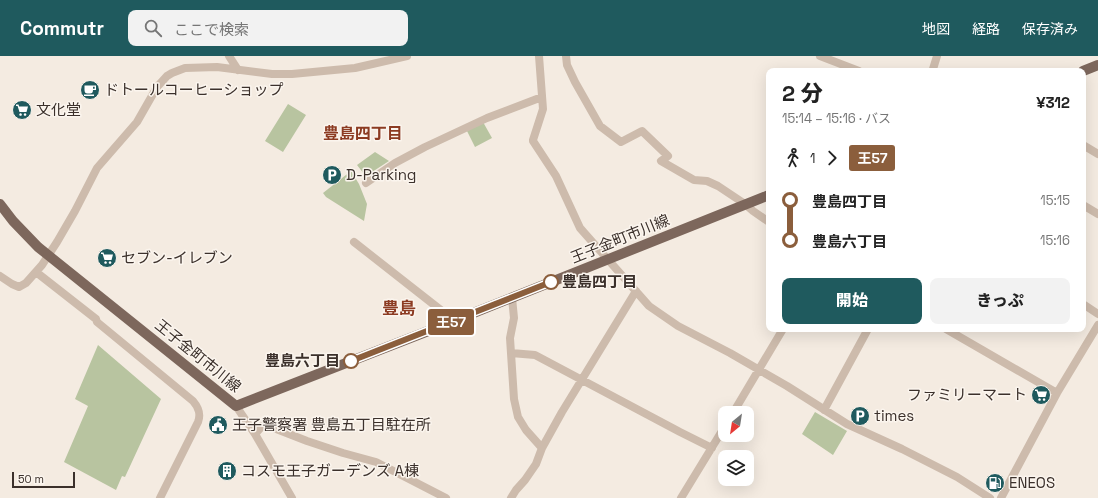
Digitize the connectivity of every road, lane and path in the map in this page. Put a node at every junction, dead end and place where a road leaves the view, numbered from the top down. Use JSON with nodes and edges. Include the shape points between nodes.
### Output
{"nodes":[{"id":1,"x":229,"y":56,"type":"edge"},
{"id":2,"x":407,"y":56,"type":"edge"},
{"id":3,"x":539,"y":56,"type":"edge"},
{"id":4,"x":566,"y":56,"type":"edge"},
{"id":5,"x":820,"y":56,"type":"edge"},
{"id":6,"x":937,"y":56,"type":"edge"},
{"id":7,"x":1098,"y":65,"type":"edge"},
{"id":8,"x":852,"y":68,"type":"edge"},
{"id":9,"x":934,"y":68,"type":"edge"},
{"id":10,"x":238,"y":70,"type":"junction"},
{"id":11,"x":1086,"y":70,"type":"edge"},
{"id":12,"x":542,"y":97,"type":"junction"},
{"id":13,"x":1086,"y":147,"type":"edge"},
{"id":14,"x":1098,"y":154,"type":"edge"},
{"id":15,"x":366,"y":183,"type":"dead end"},
{"id":16,"x":766,"y":196,"type":"edge"},
{"id":17,"x":0,"y":204,"type":"edge"},
{"id":18,"x":745,"y":204,"type":"junction"},
{"id":19,"x":1086,"y":207,"type":"edge"},
{"id":20,"x":1098,"y":214,"type":"edge"},
{"id":21,"x":766,"y":220,"type":"edge"},
{"id":22,"x":354,"y":242,"type":"dead end"},
{"id":23,"x":48,"y":255,"type":"junction"},
{"id":24,"x":609,"y":260,"type":"junction"},
{"id":25,"x":36,"y":272,"type":"junction"},
{"id":26,"x":0,"y":276,"type":"edge"},
{"id":27,"x":636,"y":291,"type":"junction"},
{"id":28,"x":512,"y":298,"type":"junction"},
{"id":29,"x":1086,"y":306,"type":"edge"},
{"id":30,"x":1098,"y":314,"type":"edge"},
{"id":31,"x":450,"y":322,"type":"junction"},
{"id":32,"x":1098,"y":325,"type":"edge"},
{"id":33,"x":781,"y":332,"type":"edge"},
{"id":34,"x":866,"y":332,"type":"edge"},
{"id":35,"x":951,"y":332,"type":"edge"},
{"id":36,"x":511,"y":353,"type":"junction"},
{"id":37,"x":759,"y":370,"type":"junction"},
{"id":38,"x":581,"y":380,"type":"junction"},
{"id":39,"x":1057,"y":393,"type":"junction"},
{"id":40,"x":236,"y":406,"type":"junction"},
{"id":41,"x":737,"y":406,"type":"edge"},
{"id":42,"x":824,"y":410,"type":"junction"},
{"id":43,"x":255,"y":434,"type":"junction"},
{"id":44,"x":718,"y":438,"type":"edge"},
{"id":45,"x":542,"y":448,"type":"junction"},
{"id":46,"x":712,"y":448,"type":"junction"},
{"id":47,"x":160,"y":498,"type":"edge"},
{"id":48,"x":292,"y":498,"type":"edge"},
{"id":49,"x":446,"y":498,"type":"edge"},
{"id":50,"x":511,"y":498,"type":"edge"},
{"id":51,"x":680,"y":498,"type":"edge"},
{"id":52,"x":990,"y":498,"type":"edge"},
{"id":53,"x":1001,"y":498,"type":"edge"}],
"edges":[{"from":1,"to":10,"type":"street"},
{"from":2,"to":10,"type":"street","via":[[355,68],[292,74]]},
{"from":3,"to":12,"type":"street"},
{"from":4,"to":18,"type":"street","via":[[575,82],[600,126],[621,142],[642,132],[668,156],[661,161],[694,180],[707,181],[718,186]]},
{"from":5,"to":8,"type":"street"},
{"from":6,"to":9,"type":"street"},
{"from":7,"to":11,"type":"main road"},
{"from":10,"to":23,"type":"street","via":[[217,67],[185,68],[167,76],[157,87],[137,122],[97,168]]},
{"from":12,"to":15,"type":"street","via":[[425,146]]},
{"from":12,"to":24,"type":"street","via":[[542,109],[533,141],[556,176],[580,228]]},
{"from":13,"to":14,"type":"street"},
{"from":16,"to":18,"type":"main road","name":"王子金町市川線"},
{"from":17,"to":23,"type":"main road","name":"王子金町市川線","via":[[26,235]]},
{"from":18,"to":21,"type":"street"},
{"from":18,"to":24,"type":"main road","name":"王子金町市川線"},
{"from":19,"to":20,"type":"street"},
{"from":22,"to":31,"type":"street","via":[[442,311]]},
{"from":23,"to":25,"type":"street"},
{"from":23,"to":40,"type":"main road","name":"王子金町市川線"},
{"from":24,"to":27,"type":"street"},
{"from":24,"to":28,"type":"main road","name":"王子金町市川線"},
{"from":25,"to":26,"type":"street","via":[[19,287]]},
{"from":25,"to":47,"type":"street","via":[[96,319],[96,322],[197,406],[200,412],[198,422]]},
{"from":27,"to":37,"type":"street","via":[[649,306],[678,326]]},
{"from":27,"to":38,"type":"street"},
{"from":28,"to":31,"type":"main road","name":"王子金町市川線"},
{"from":28,"to":36,"type":"street","via":[[514,318],[510,338]]},
{"from":29,"to":30,"type":"street"},
{"from":31,"to":40,"type":"main road","name":"王子金町市川線"},
{"from":32,"to":39,"type":"street"},
{"from":33,"to":37,"type":"street"},
{"from":34,"to":42,"type":"street"},
{"from":35,"to":39,"type":"street"},
{"from":36,"to":38,"type":"street","via":[[535,355]]},
{"from":36,"to":45,"type":"street","via":[[514,399],[518,417]]},
{"from":37,"to":41,"type":"street"},
{"from":37,"to":42,"type":"street"},
{"from":38,"to":45,"type":"street"},
{"from":38,"to":46,"type":"street"},
{"from":39,"to":53,"type":"street"},
{"from":40,"to":43,"type":"street"},
{"from":42,"to":52,"type":"street","via":[[847,424],[957,477]]},
{"from":43,"to":48,"type":"street"},
{"from":43,"to":49,"type":"street","via":[[266,425],[343,454],[376,462]]},
{"from":44,"to":46,"type":"street"},
{"from":45,"to":50,"type":"street","via":[[536,464]]},
{"from":46,"to":51,"type":"street"}]}
